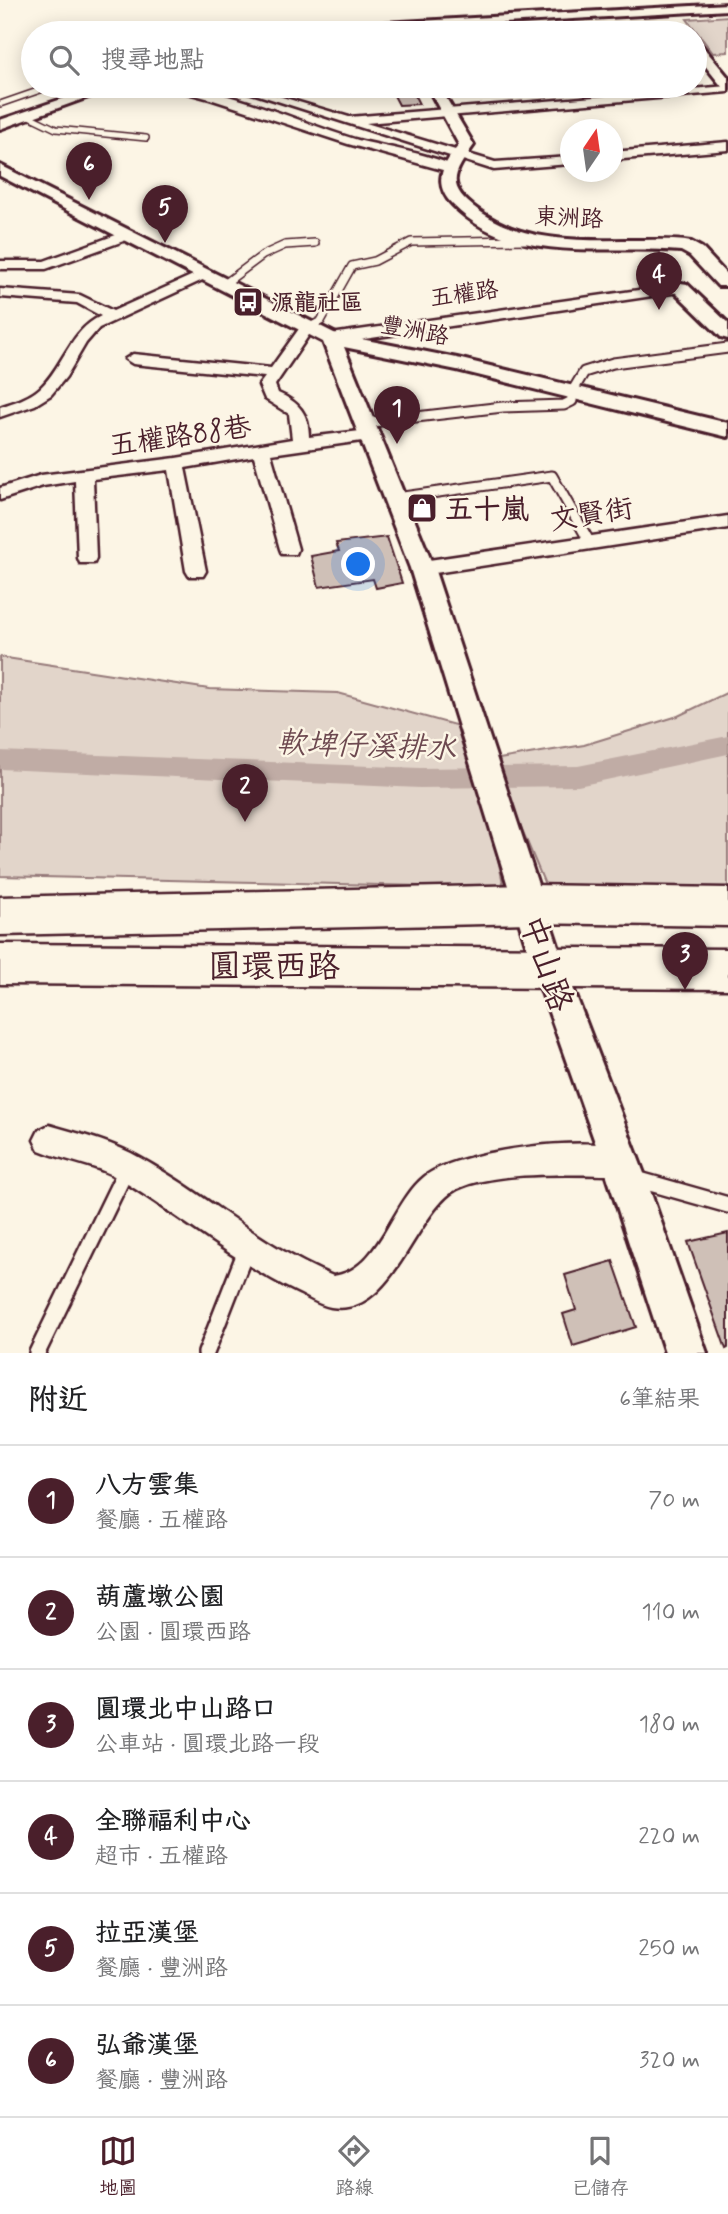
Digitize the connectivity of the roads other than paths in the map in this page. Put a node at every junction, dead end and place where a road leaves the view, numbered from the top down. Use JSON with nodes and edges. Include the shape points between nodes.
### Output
{"nodes":[{"id":1,"x":653,"y":0,"type":"edge"},
{"id":2,"x":728,"y":7,"type":"edge"},
{"id":3,"x":668,"y":13,"type":"edge"},
{"id":4,"x":728,"y":15,"type":"edge"},
{"id":5,"x":439,"y":18,"type":"junction"},
{"id":6,"x":406,"y":21,"type":"edge"},
{"id":7,"x":433,"y":21,"type":"edge"},
{"id":8,"x":564,"y":21,"type":"edge"},
{"id":9,"x":707,"y":63,"type":"edge"},
{"id":10,"x":728,"y":87,"type":"edge"},
{"id":11,"x":707,"y":89,"type":"edge"},
{"id":12,"x":21,"y":98,"type":"edge"},
{"id":13,"x":31,"y":98,"type":"edge"},
{"id":14,"x":79,"y":98,"type":"edge"},
{"id":15,"x":219,"y":98,"type":"edge"},
{"id":16,"x":276,"y":98,"type":"edge"},
{"id":17,"x":440,"y":98,"type":"edge"},
{"id":18,"x":599,"y":98,"type":"edge"},
{"id":19,"x":0,"y":104,"type":"edge"},
{"id":20,"x":447,"y":111,"type":"junction"},
{"id":21,"x":0,"y":112,"type":"edge"},
{"id":22,"x":29,"y":116,"type":"junction"},
{"id":23,"x":347,"y":121,"type":"junction"},
{"id":24,"x":0,"y":125,"type":"edge"},
{"id":25,"x":146,"y":138,"type":"dead end"},
{"id":26,"x":728,"y":146,"type":"edge"},
{"id":27,"x":623,"y":155,"type":"edge"},
{"id":28,"x":560,"y":161,"type":"edge"},
{"id":29,"x":454,"y":162,"type":"junction"},
{"id":30,"x":0,"y":170,"type":"edge"},
{"id":31,"x":127,"y":235,"type":"junction"},
{"id":32,"x":525,"y":240,"type":"junction"},
{"id":33,"x":315,"y":243,"type":"dead end"},
{"id":34,"x":0,"y":265,"type":"edge"},
{"id":35,"x":201,"y":275,"type":"junction"},
{"id":36,"x":726,"y":281,"type":"edge"},
{"id":37,"x":223,"y":285,"type":"junction"},
{"id":38,"x":681,"y":288,"type":"junction"},
{"id":39,"x":0,"y":293,"type":"edge"},
{"id":40,"x":111,"y":316,"type":"junction"},
{"id":41,"x":306,"y":329,"type":"junction"},
{"id":42,"x":728,"y":333,"type":"edge"},
{"id":43,"x":331,"y":339,"type":"junction"},
{"id":44,"x":728,"y":348,"type":"edge"},
{"id":45,"x":133,"y":359,"type":"dead end"},
{"id":46,"x":274,"y":373,"type":"junction"},
{"id":47,"x":572,"y":392,"type":"junction"},
{"id":48,"x":0,"y":412,"type":"edge"},
{"id":49,"x":367,"y":429,"type":"junction"},
{"id":50,"x":728,"y":430,"type":"edge"},
{"id":51,"x":300,"y":443,"type":"junction"},
{"id":52,"x":261,"y":450,"type":"junction"},
{"id":53,"x":176,"y":464,"type":"junction"},
{"id":54,"x":84,"y":474,"type":"junction"},
{"id":55,"x":0,"y":494,"type":"edge"},
{"id":56,"x":396,"y":498,"type":"junction"},
{"id":57,"x":728,"y":522,"type":"edge"},
{"id":58,"x":589,"y":541,"type":"junction"},
{"id":59,"x":289,"y":549,"type":"dead end"},
{"id":60,"x":87,"y":558,"type":"dead end"},
{"id":61,"x":422,"y":568,"type":"junction"},
{"id":62,"x":196,"y":571,"type":"dead end"},
{"id":63,"x":528,"y":904,"type":"junction"},
{"id":64,"x":728,"y":907,"type":"edge"},
{"id":65,"x":0,"y":916,"type":"edge"},
{"id":66,"x":0,"y":964,"type":"edge"},
{"id":67,"x":549,"y":967,"type":"junction"},
{"id":68,"x":728,"y":969,"type":"edge"},
{"id":69,"x":48,"y":1140,"type":"dead end"},
{"id":70,"x":127,"y":1167,"type":"junction"},
{"id":71,"x":623,"y":1168,"type":"junction"},
{"id":72,"x":728,"y":1205,"type":"edge"},
{"id":73,"x":247,"y":1248,"type":"junction"},
{"id":74,"x":37,"y":1353,"type":"edge"},
{"id":75,"x":206,"y":1353,"type":"edge"},
{"id":76,"x":686,"y":1353,"type":"edge"}],
"edges":[{"from":1,"to":3,"type":"street"},
{"from":2,"to":3,"type":"street"},
{"from":3,"to":4,"type":"street"},
{"from":3,"to":5,"type":"street"},
{"from":3,"to":8,"type":"street"},
{"from":5,"to":6,"type":"street"},
{"from":5,"to":7,"type":"street"},
{"from":9,"to":10,"type":"street"},
{"from":10,"to":11,"type":"street"},
{"from":12,"to":19,"type":"lane"},
{"from":13,"to":21,"type":"street"},
{"from":14,"to":22,"type":"street"},
{"from":15,"to":29,"type":"street","via":[[352,142]]},
{"from":16,"to":23,"type":"street"},
{"from":17,"to":20,"type":"street","name":"東洲路"},
{"from":18,"to":20,"type":"street"},
{"from":20,"to":23,"type":"street"},
{"from":20,"to":29,"type":"street","name":"東洲路","via":[[467,145]]},
{"from":22,"to":24,"type":"street"},
{"from":22,"to":25,"type":"lane","via":[[55,129]]},
{"from":23,"to":29,"type":"street"},
{"from":26,"to":27,"type":"street"},
{"from":28,"to":29,"type":"street","via":[[494,166]]},
{"from":29,"to":32,"type":"street","name":"東洲路","via":[[447,184],[454,198],[487,224]]},
{"from":30,"to":31,"type":"street","name":"豐洲路"},
{"from":31,"to":34,"type":"street","via":[[46,265]]},
{"from":31,"to":35,"type":"street","name":"豐洲路"},
{"from":32,"to":36,"type":"street","name":"東洲路","via":[[685,246]]},
{"from":32,"to":41,"type":"lane","via":[[411,242],[375,261],[352,266],[321,321]]},
{"from":33,"to":37,"type":"lane","via":[[285,245],[263,255]]},
{"from":35,"to":37,"type":"street","name":"豐洲路"},
{"from":35,"to":40,"type":"street"},
{"from":36,"to":38,"type":"street","name":"五權路"},
{"from":37,"to":41,"type":"street","name":"豐洲路"},
{"from":38,"to":42,"type":"street"},
{"from":38,"to":43,"type":"street","name":"五權路"},
{"from":39,"to":40,"type":"street","via":[[80,299]]},
{"from":40,"to":48,"type":"street","via":[[81,336],[48,390]]},
{"from":41,"to":43,"type":"street","name":"豐洲路"},
{"from":41,"to":46,"type":"street"},
{"from":43,"to":47,"type":"street","name":"豐洲路"},
{"from":43,"to":49,"type":"street"},
{"from":44,"to":47,"type":"lane","via":[[613,363],[584,372]]},
{"from":45,"to":46,"type":"street"},
{"from":46,"to":51,"type":"street","via":[[267,385],[271,396],[288,402],[299,414]]},
{"from":47,"to":49,"type":"lane","via":[[572,401],[564,405],[503,407]]},
{"from":47,"to":50,"type":"street","name":"豐洲路"},
{"from":49,"to":51,"type":"street","name":"五權路88巷"},
{"from":49,"to":56,"type":"street"},
{"from":51,"to":52,"type":"street","name":"五權路88巷"},
{"from":52,"to":53,"type":"street","name":"五權路88巷"},
{"from":52,"to":59,"type":"street"},
{"from":53,"to":54,"type":"street","name":"五權路88巷"},
{"from":53,"to":62,"type":"street"},
{"from":54,"to":55,"type":"street","name":"五權路88巷"},
{"from":54,"to":60,"type":"street"},
{"from":56,"to":58,"type":"lane","via":[[552,476]]},
{"from":56,"to":61,"type":"street"},
{"from":57,"to":58,"type":"street","name":"文賢街"},
{"from":58,"to":61,"type":"street","name":"文賢街"},
{"from":61,"to":63,"type":"street","name":"中山路"},
{"from":63,"to":64,"type":"main road","name":"圓環西路"},
{"from":63,"to":65,"type":"main road","name":"圓環西路"},
{"from":63,"to":67,"type":"street","name":"中山路"},
{"from":66,"to":67,"type":"main road","name":"圓環西路"},
{"from":67,"to":68,"type":"main road","name":"圓環西路"},
{"from":67,"to":71,"type":"street","name":"中山路"},
{"from":69,"to":70,"type":"street","via":[[95,1152]]},
{"from":70,"to":73,"type":"street"},
{"from":70,"to":74,"type":"lane"},
{"from":71,"to":72,"type":"lane"},
{"from":71,"to":73,"type":"street","via":[[519,1161],[471,1170],[435,1186],[370,1278],[353,1288],[334,1292]]},
{"from":71,"to":76,"type":"street","name":"中山路"},
{"from":73,"to":75,"type":"lane"}]}
